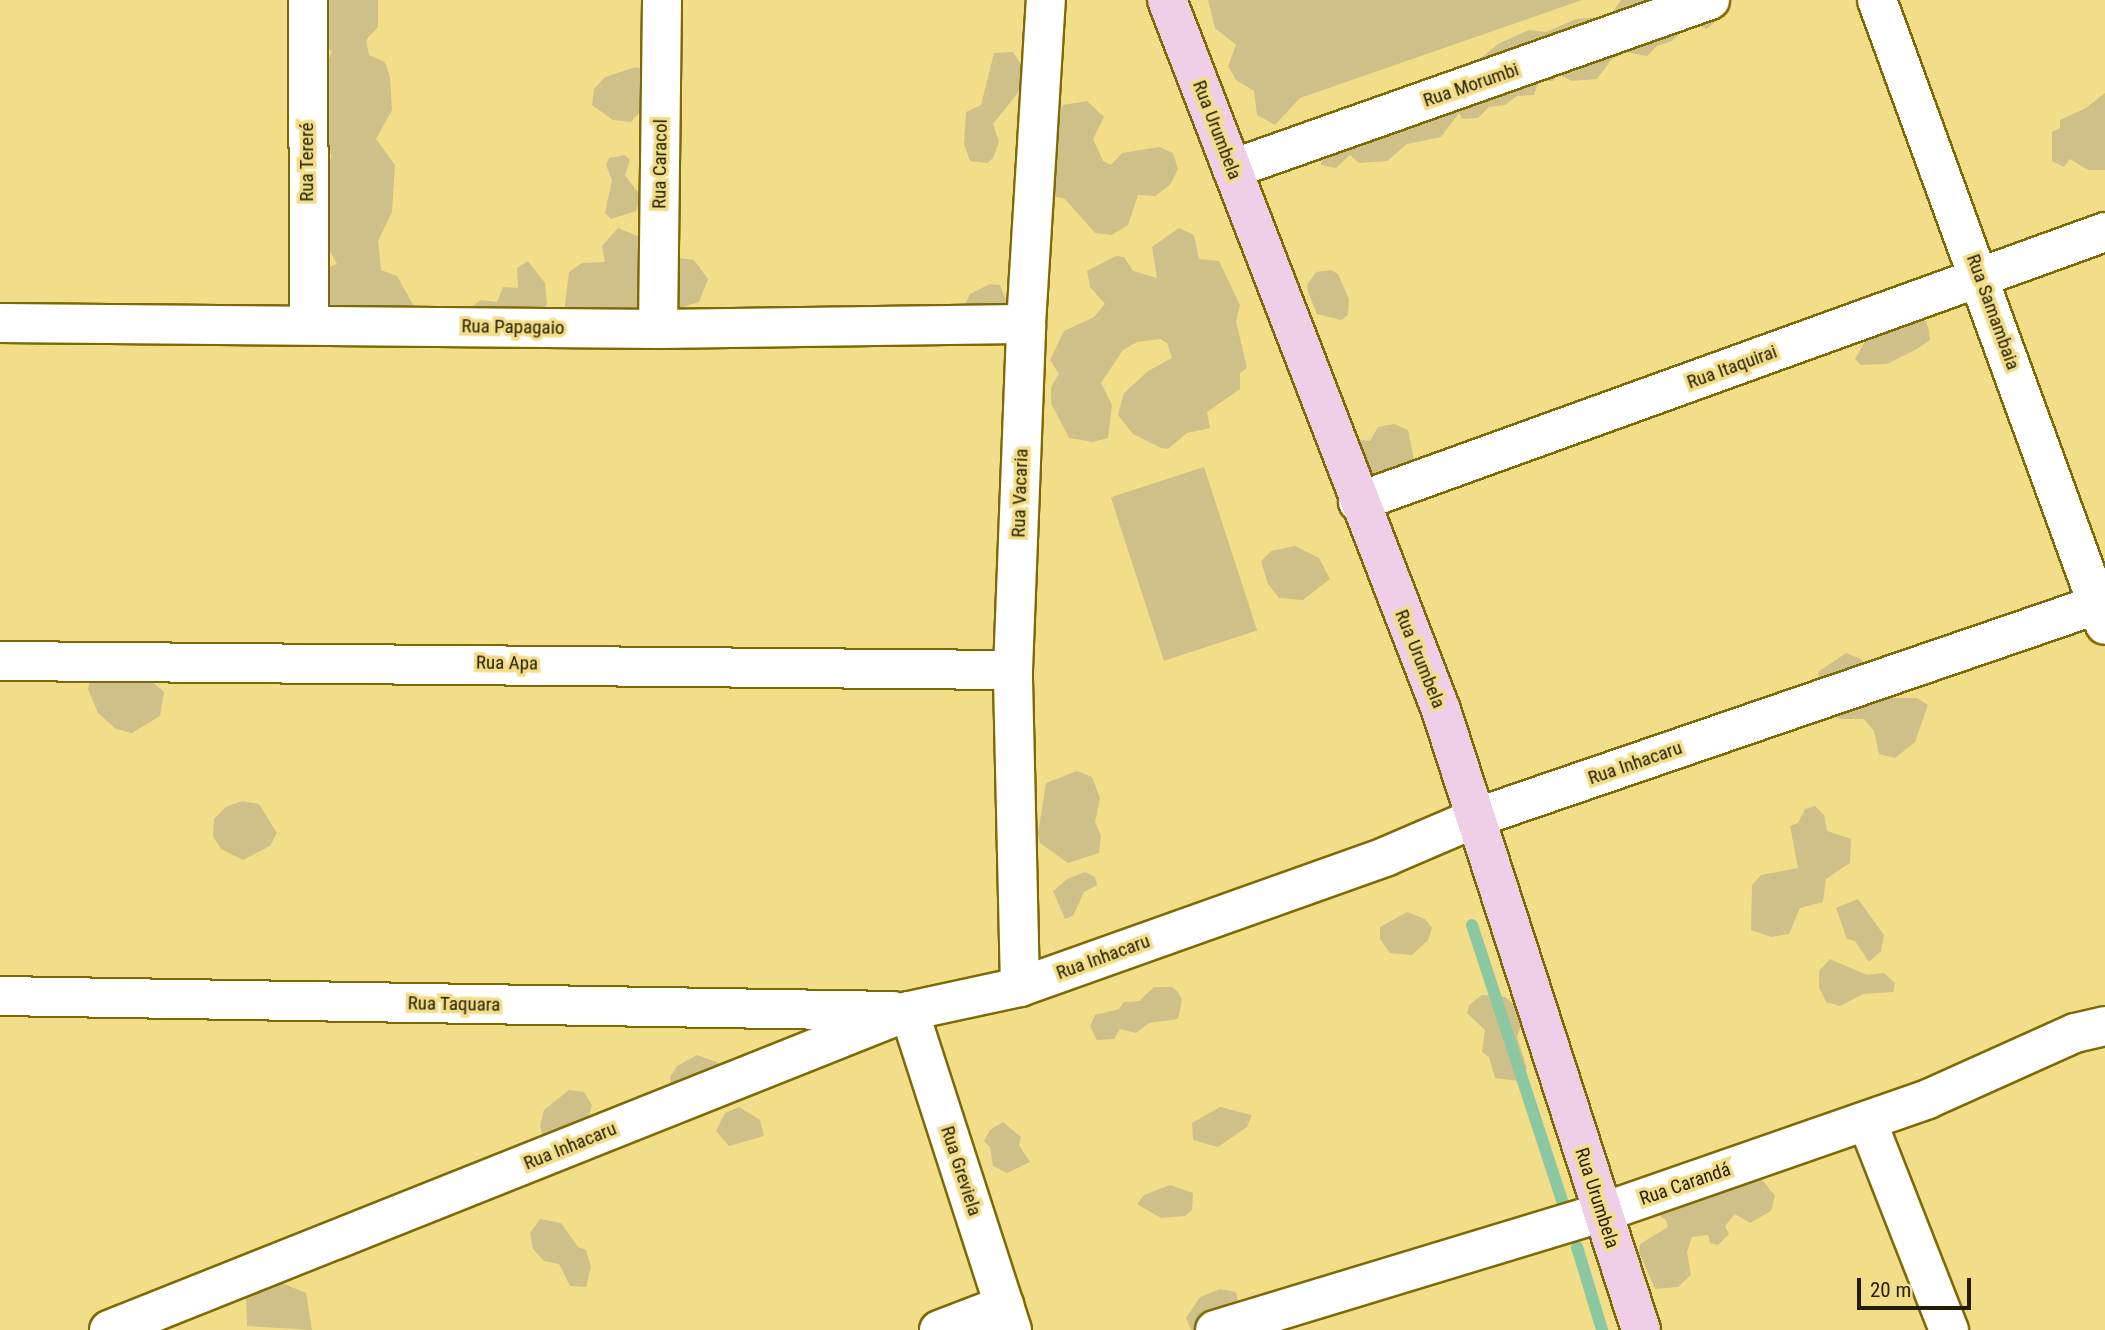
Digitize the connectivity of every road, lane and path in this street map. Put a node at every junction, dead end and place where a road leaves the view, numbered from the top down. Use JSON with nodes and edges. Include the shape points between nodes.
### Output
{"nodes":[{"id":1,"x":308,"y":0,"type":"edge"},
{"id":2,"x":662,"y":0,"type":"edge"},
{"id":3,"x":1046,"y":0,"type":"edge"},
{"id":4,"x":1167,"y":0,"type":"edge"},
{"id":5,"x":1710,"y":0,"type":"edge"},
{"id":6,"x":1877,"y":0,"type":"edge"},
{"id":7,"x":1232,"y":169,"type":"junction"},
{"id":8,"x":2105,"y":232,"type":"edge"},
{"id":9,"x":1981,"y":278,"type":"junction"},
{"id":10,"x":0,"y":323,"type":"edge"},
{"id":11,"x":309,"y":324,"type":"junction"},
{"id":12,"x":1026,"y":324,"type":"junction"},
{"id":13,"x":657,"y":329,"type":"junction"},
{"id":14,"x":1358,"y":502,"type":"junction"},
{"id":15,"x":2103,"y":611,"type":"edge"},
{"id":16,"x":0,"y":661,"type":"edge"},
{"id":17,"x":1013,"y":670,"type":"junction"},
{"id":18,"x":1478,"y":817,"type":"junction"},
{"id":19,"x":1020,"y":986,"type":"junction"},
{"id":20,"x":0,"y":996,"type":"edge"},
{"id":21,"x":909,"y":1011,"type":"junction"},
{"id":22,"x":2105,"y":1026,"type":"edge"},
{"id":23,"x":1867,"y":1121,"type":"junction"},
{"id":24,"x":1601,"y":1213,"type":"junction"},
{"id":25,"x":1008,"y":1317,"type":"edge"},
{"id":26,"x":108,"y":1330,"type":"edge"},
{"id":27,"x":939,"y":1330,"type":"edge"},
{"id":28,"x":1215,"y":1330,"type":"edge"},
{"id":29,"x":1641,"y":1330,"type":"edge"},
{"id":30,"x":1949,"y":1330,"type":"edge"}],
"edges":[{"from":1,"to":11,"type":"street","name":"Rua Tereré"},
{"from":2,"to":13,"type":"street","name":"Rua Caracol"},
{"from":3,"to":12,"type":"street","name":"Rua Vacaria"},
{"from":4,"to":7,"type":"main road","name":"Rua Urumbela"},
{"from":5,"to":7,"type":"street","name":"Rua Morumbi"},
{"from":6,"to":9,"type":"street","name":"Rua Samambaia"},
{"from":7,"to":14,"type":"main road","name":"Rua Urumbela"},
{"from":8,"to":9,"type":"street","name":"Rua Itaquirai"},
{"from":9,"to":14,"type":"street","name":"Rua Itaquirai"},
{"from":9,"to":15,"type":"street","name":"Rua Samambaia"},
{"from":10,"to":11,"type":"street","name":"Rua Papagaio"},
{"from":11,"to":13,"type":"street","name":"Rua Papagaio"},
{"from":12,"to":13,"type":"street","name":"Rua Papagaio"},
{"from":12,"to":17,"type":"street","name":"Rua Vacaria"},
{"from":14,"to":18,"type":"main road","name":"Rua Urumbela"},
{"from":15,"to":18,"type":"street","name":"Rua Inhacaru"},
{"from":16,"to":17,"type":"street","name":"Rua Apa"},
{"from":17,"to":19,"type":"street","name":"Rua Vacaria"},
{"from":18,"to":19,"type":"street","name":"Rua Inhacaru","via":[[1387,856]]},
{"from":18,"to":24,"type":"main road","name":"Rua Urumbela"},
{"from":19,"to":21,"type":"street","name":"Rua Inhacaru"},
{"from":20,"to":21,"type":"street","name":"Rua Taquara"},
{"from":21,"to":25,"type":"street","name":"Rua Greviela"},
{"from":21,"to":26,"type":"street","name":"Rua Inhacaru"},
{"from":22,"to":23,"type":"street","name":"Rua Carandá","via":[[2075,1033],[1928,1099]]},
{"from":23,"to":24,"type":"street","name":"Rua Carandá"},
{"from":23,"to":30,"type":"street"},
{"from":24,"to":28,"type":"street","name":"Rua Carandá"},
{"from":24,"to":29,"type":"main road","name":"Rua Urumbela"},
{"from":25,"to":27,"type":"street"}]}
